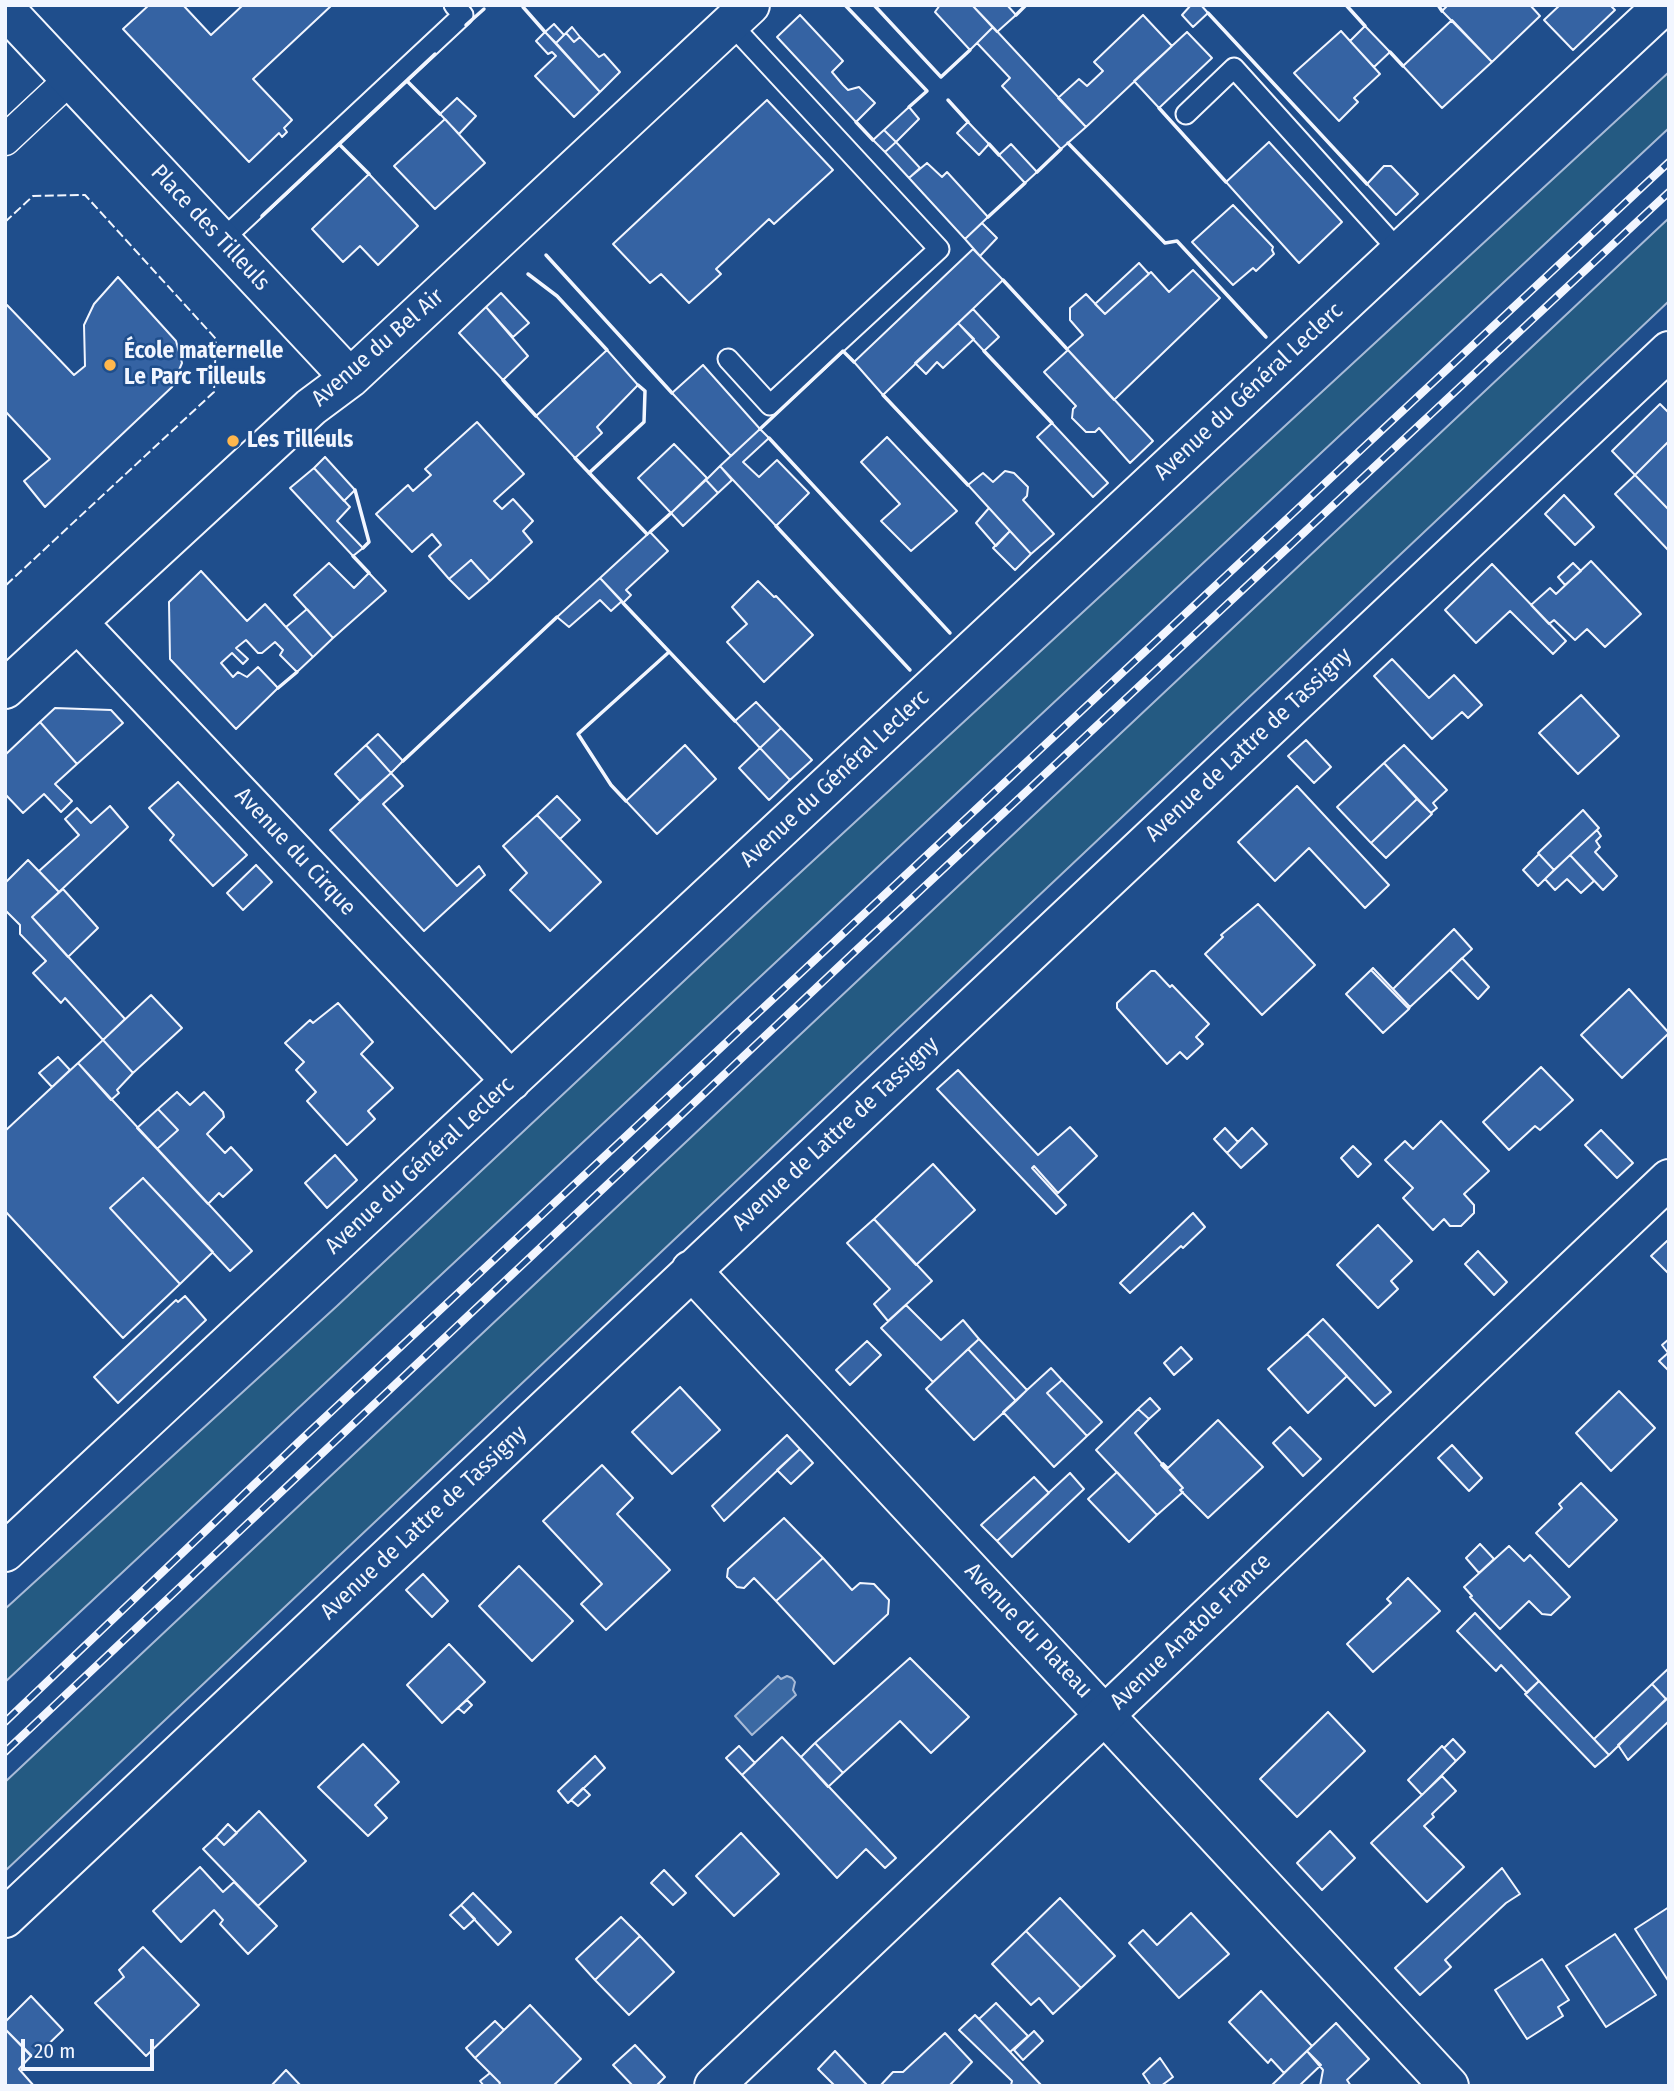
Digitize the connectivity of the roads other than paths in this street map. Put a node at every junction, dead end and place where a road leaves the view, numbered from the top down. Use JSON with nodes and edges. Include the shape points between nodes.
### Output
{"nodes":[{"id":1,"x":454,"y":5,"type":"edge"},
{"id":2,"x":1664,"y":5,"type":"edge"},
{"id":3,"x":5,"y":9,"type":"edge"},
{"id":4,"x":740,"y":14,"type":"edge"},
{"id":5,"x":70,"y":79,"type":"junction"},
{"id":6,"x":1185,"y":114,"type":"dead end"},
{"id":7,"x":5,"y":140,"type":"edge"},
{"id":8,"x":221,"y":241,"type":"junction"},
{"id":9,"x":1399,"y":252,"type":"junction"},
{"id":10,"x":1669,"y":351,"type":"edge"},
{"id":11,"x":728,"y":359,"type":"dead end"},
{"id":12,"x":350,"y":378,"type":"junction"},
{"id":13,"x":78,"y":622,"type":"junction"},
{"id":14,"x":5,"y":689,"type":"edge"},
{"id":15,"x":511,"y":1081,"type":"junction"},
{"id":16,"x":1669,"y":1179,"type":"edge"},
{"id":17,"x":691,"y":1270,"type":"junction"},
{"id":18,"x":5,"y":1552,"type":"edge"},
{"id":19,"x":1105,"y":1714,"type":"junction"},
{"id":20,"x":5,"y":1918,"type":"edge"},
{"id":21,"x":714,"y":2086,"type":"edge"},
{"id":22,"x":1449,"y":2086,"type":"edge"}],
"edges":[{"from":1,"to":8,"type":"lane","via":[[463,15]]},
{"from":2,"to":9,"type":"street","name":"Avenue du Général Leclerc"},
{"from":3,"to":5,"type":"street","name":"Place des Tilleuls"},
{"from":4,"to":11,"type":"lane","via":[[939,249],[770,405]]},
{"from":4,"to":12,"type":"street","name":"Avenue du Bel Air"},
{"from":5,"to":7,"type":"street"},
{"from":5,"to":8,"type":"street","name":"Place des Tilleuls"},
{"from":6,"to":9,"type":"lane","via":[[1234,68]]},
{"from":8,"to":12,"type":"street","name":"Place des Tilleuls"},
{"from":9,"to":15,"type":"street","name":"Avenue du Général Leclerc"},
{"from":10,"to":17,"type":"street","name":"Avenue de Lattre de Tassigny"},
{"from":12,"to":13,"type":"street","name":"Avenue du Bel Air","via":[[311,407]]},
{"from":13,"to":14,"type":"street","name":"Avenue du Bel Air"},
{"from":13,"to":15,"type":"street","name":"Avenue du Cirque"},
{"from":15,"to":18,"type":"street","name":"Avenue du Général Leclerc"},
{"from":16,"to":19,"type":"street","name":"Avenue Anatole France"},
{"from":17,"to":19,"type":"street","name":"Avenue du Plateau"},
{"from":17,"to":20,"type":"street","name":"Avenue de Lattre de Tassigny"},
{"from":19,"to":21,"type":"street","name":"Avenue Anatole France"},
{"from":19,"to":22,"type":"street","name":"Avenue du Plateau"}]}
